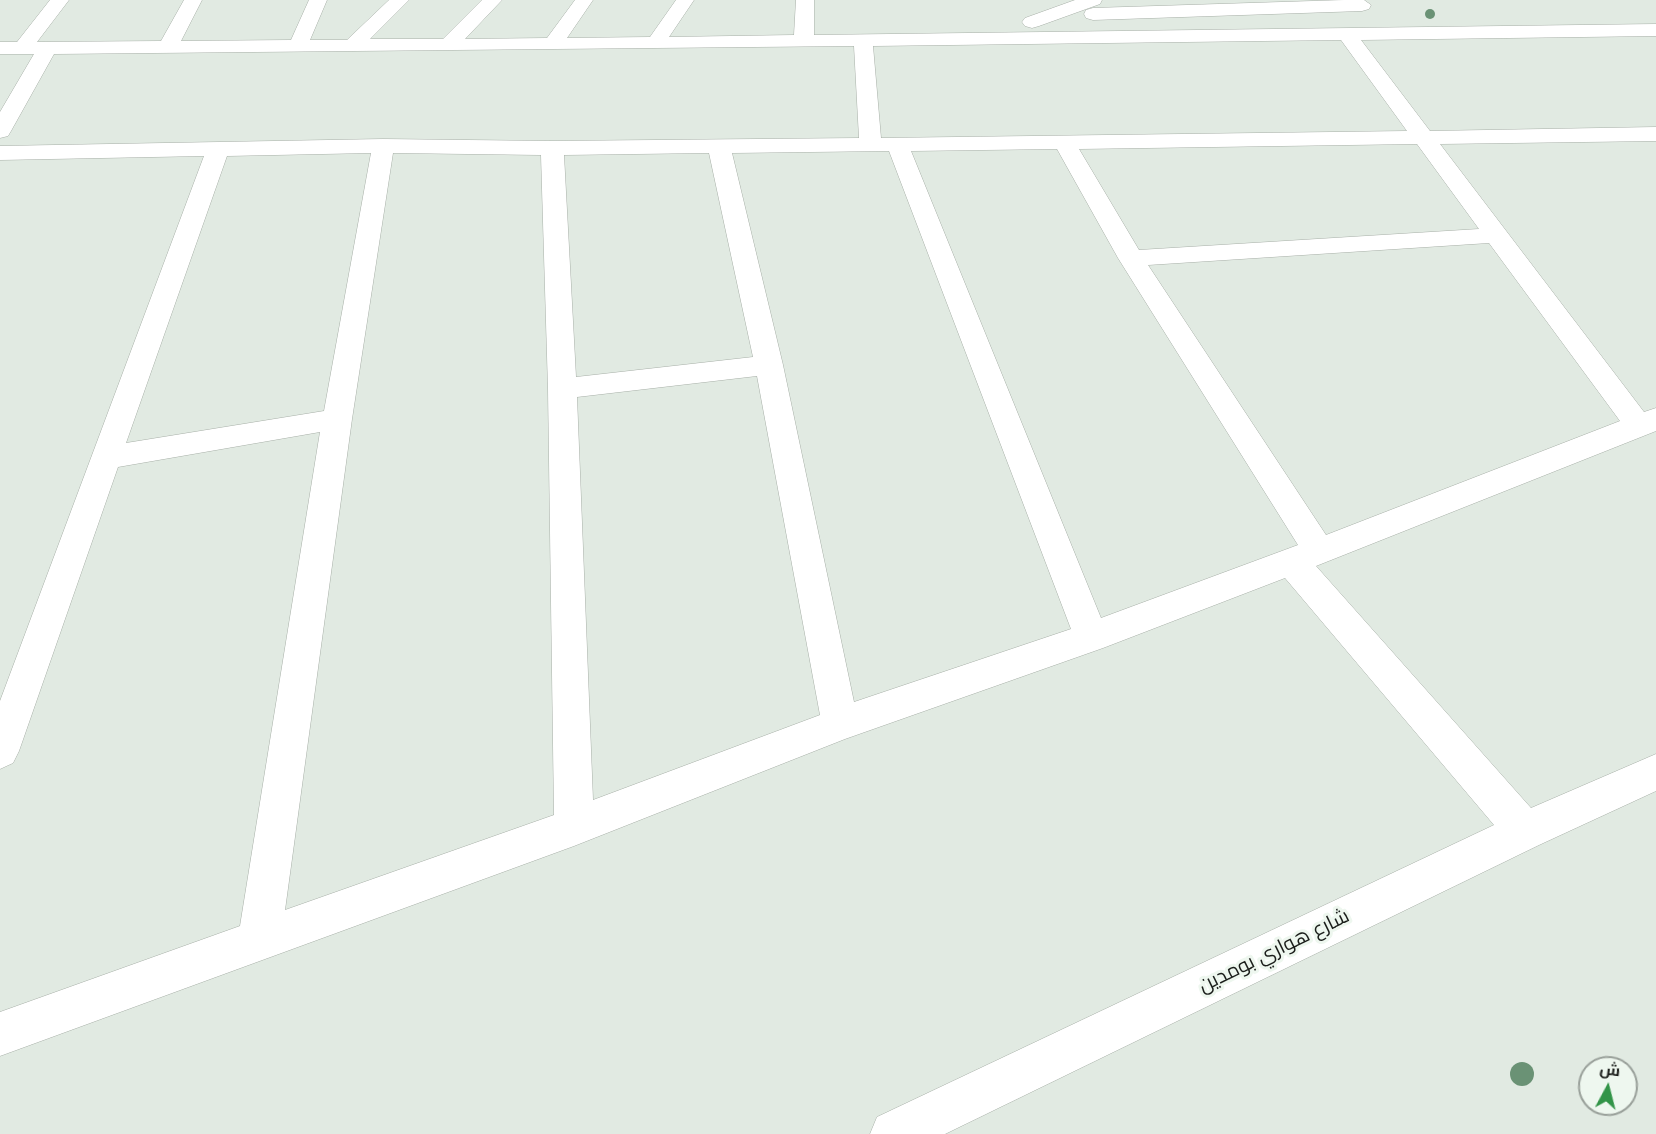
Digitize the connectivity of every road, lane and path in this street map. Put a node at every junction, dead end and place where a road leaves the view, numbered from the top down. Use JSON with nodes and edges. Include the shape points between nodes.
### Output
{"nodes":[{"id":1,"x":60,"y":0,"type":"edge"},
{"id":2,"x":193,"y":0,"type":"edge"},
{"id":3,"x":318,"y":0,"type":"edge"},
{"id":4,"x":400,"y":0,"type":"edge"},
{"id":5,"x":493,"y":0,"type":"edge"},
{"id":6,"x":584,"y":0,"type":"edge"},
{"id":7,"x":686,"y":0,"type":"edge"},
{"id":8,"x":805,"y":0,"type":"edge"},
{"id":9,"x":1093,"y":0,"type":"edge"},
{"id":10,"x":1377,"y":8,"type":"edge"},
{"id":11,"x":1055,"y":16,"type":"junction"},
{"id":12,"x":1031,"y":22,"type":"junction"},
{"id":13,"x":1656,"y":30,"type":"edge"},
{"id":14,"x":1427,"y":33,"type":"junction"},
{"id":15,"x":1347,"y":35,"type":"junction"},
{"id":16,"x":862,"y":40,"type":"junction"},
{"id":17,"x":804,"y":41,"type":"junction"},
{"id":18,"x":656,"y":42,"type":"junction"},
{"id":19,"x":553,"y":44,"type":"junction"},
{"id":20,"x":448,"y":45,"type":"junction"},
{"id":21,"x":168,"y":46,"type":"junction"},
{"id":22,"x":298,"y":46,"type":"junction"},
{"id":23,"x":352,"y":46,"type":"junction"},
{"id":24,"x":23,"y":47,"type":"junction"},
{"id":25,"x":48,"y":47,"type":"junction"},
{"id":26,"x":0,"y":48,"type":"edge"},
{"id":27,"x":0,"y":131,"type":"edge"},
{"id":28,"x":1656,"y":134,"type":"edge"},
{"id":29,"x":1425,"y":136,"type":"junction"},
{"id":30,"x":1064,"y":142,"type":"junction"},
{"id":31,"x":884,"y":145,"type":"junction"},
{"id":32,"x":383,"y":146,"type":"junction"},
{"id":33,"x":719,"y":146,"type":"junction"},
{"id":34,"x":218,"y":148,"type":"junction"},
{"id":35,"x":552,"y":148,"type":"junction"},
{"id":36,"x":0,"y":153,"type":"edge"},
{"id":37,"x":1496,"y":235,"type":"junction"},
{"id":38,"x":1131,"y":258,"type":"junction"},
{"id":39,"x":769,"y":365,"type":"junction"},
{"id":40,"x":562,"y":389,"type":"junction"},
{"id":41,"x":337,"y":419,"type":"junction"},
{"id":42,"x":1647,"y":422,"type":"edge"},
{"id":43,"x":105,"y":458,"type":"junction"},
{"id":44,"x":1305,"y":556,"type":"junction"},
{"id":45,"x":1091,"y":637,"type":"junction"},
{"id":46,"x":840,"y":724,"type":"junction"},
{"id":47,"x":0,"y":751,"type":"edge"},
{"id":48,"x":1656,"y":772,"type":"edge"},
{"id":49,"x":574,"y":827,"type":"junction"},
{"id":50,"x":1525,"y":831,"type":"junction"},
{"id":51,"x":259,"y":942,"type":"junction"},
{"id":52,"x":0,"y":1034,"type":"edge"},
{"id":53,"x":894,"y":1134,"type":"edge"}],
"edges":[{"from":1,"to":24,"type":"street"},
{"from":2,"to":21,"type":"street"},
{"from":3,"to":22,"type":"street"},
{"from":4,"to":23,"type":"street"},
{"from":5,"to":20,"type":"street"},
{"from":6,"to":19,"type":"street"},
{"from":7,"to":18,"type":"street"},
{"from":8,"to":17,"type":"street"},
{"from":9,"to":11,"type":"street"},
{"from":10,"to":11,"type":"street"},
{"from":10,"to":14,"type":"street"},
{"from":11,"to":12,"type":"street"},
{"from":12,"to":15,"type":"street"},
{"from":12,"to":16,"type":"street"},
{"from":13,"to":14,"type":"street"},
{"from":14,"to":15,"type":"street"},
{"from":15,"to":29,"type":"street"},
{"from":16,"to":17,"type":"street"},
{"from":16,"to":31,"type":"street"},
{"from":17,"to":18,"type":"street"},
{"from":18,"to":19,"type":"street"},
{"from":19,"to":20,"type":"street"},
{"from":20,"to":23,"type":"street"},
{"from":21,"to":22,"type":"street"},
{"from":21,"to":25,"type":"street"},
{"from":22,"to":23,"type":"street"},
{"from":24,"to":25,"type":"street"},
{"from":24,"to":26,"type":"street"},
{"from":25,"to":27,"type":"street"},
{"from":28,"to":29,"type":"street"},
{"from":29,"to":30,"type":"street"},
{"from":29,"to":37,"type":"street"},
{"from":30,"to":31,"type":"street"},
{"from":30,"to":38,"type":"street"},
{"from":31,"to":33,"type":"street"},
{"from":31,"to":45,"type":"street"},
{"from":32,"to":34,"type":"street"},
{"from":32,"to":35,"type":"street"},
{"from":32,"to":41,"type":"street"},
{"from":33,"to":35,"type":"street"},
{"from":33,"to":39,"type":"street"},
{"from":34,"to":36,"type":"street"},
{"from":34,"to":43,"type":"street"},
{"from":35,"to":40,"type":"street"},
{"from":37,"to":38,"type":"street"},
{"from":37,"to":42,"type":"street"},
{"from":38,"to":44,"type":"street"},
{"from":39,"to":40,"type":"street"},
{"from":39,"to":46,"type":"street"},
{"from":40,"to":49,"type":"street"},
{"from":41,"to":43,"type":"street"},
{"from":41,"to":51,"type":"street"},
{"from":42,"to":44,"type":"street"},
{"from":43,"to":47,"type":"street"},
{"from":44,"to":45,"type":"street"},
{"from":44,"to":50,"type":"street"},
{"from":45,"to":46,"type":"street"},
{"from":46,"to":49,"type":"street"},
{"from":48,"to":50,"type":"street","name":"شارع هواري بومدين"},
{"from":49,"to":51,"type":"street"},
{"from":50,"to":53,"type":"street","name":"شارع هواري بومدين"},
{"from":51,"to":52,"type":"street"}]}
